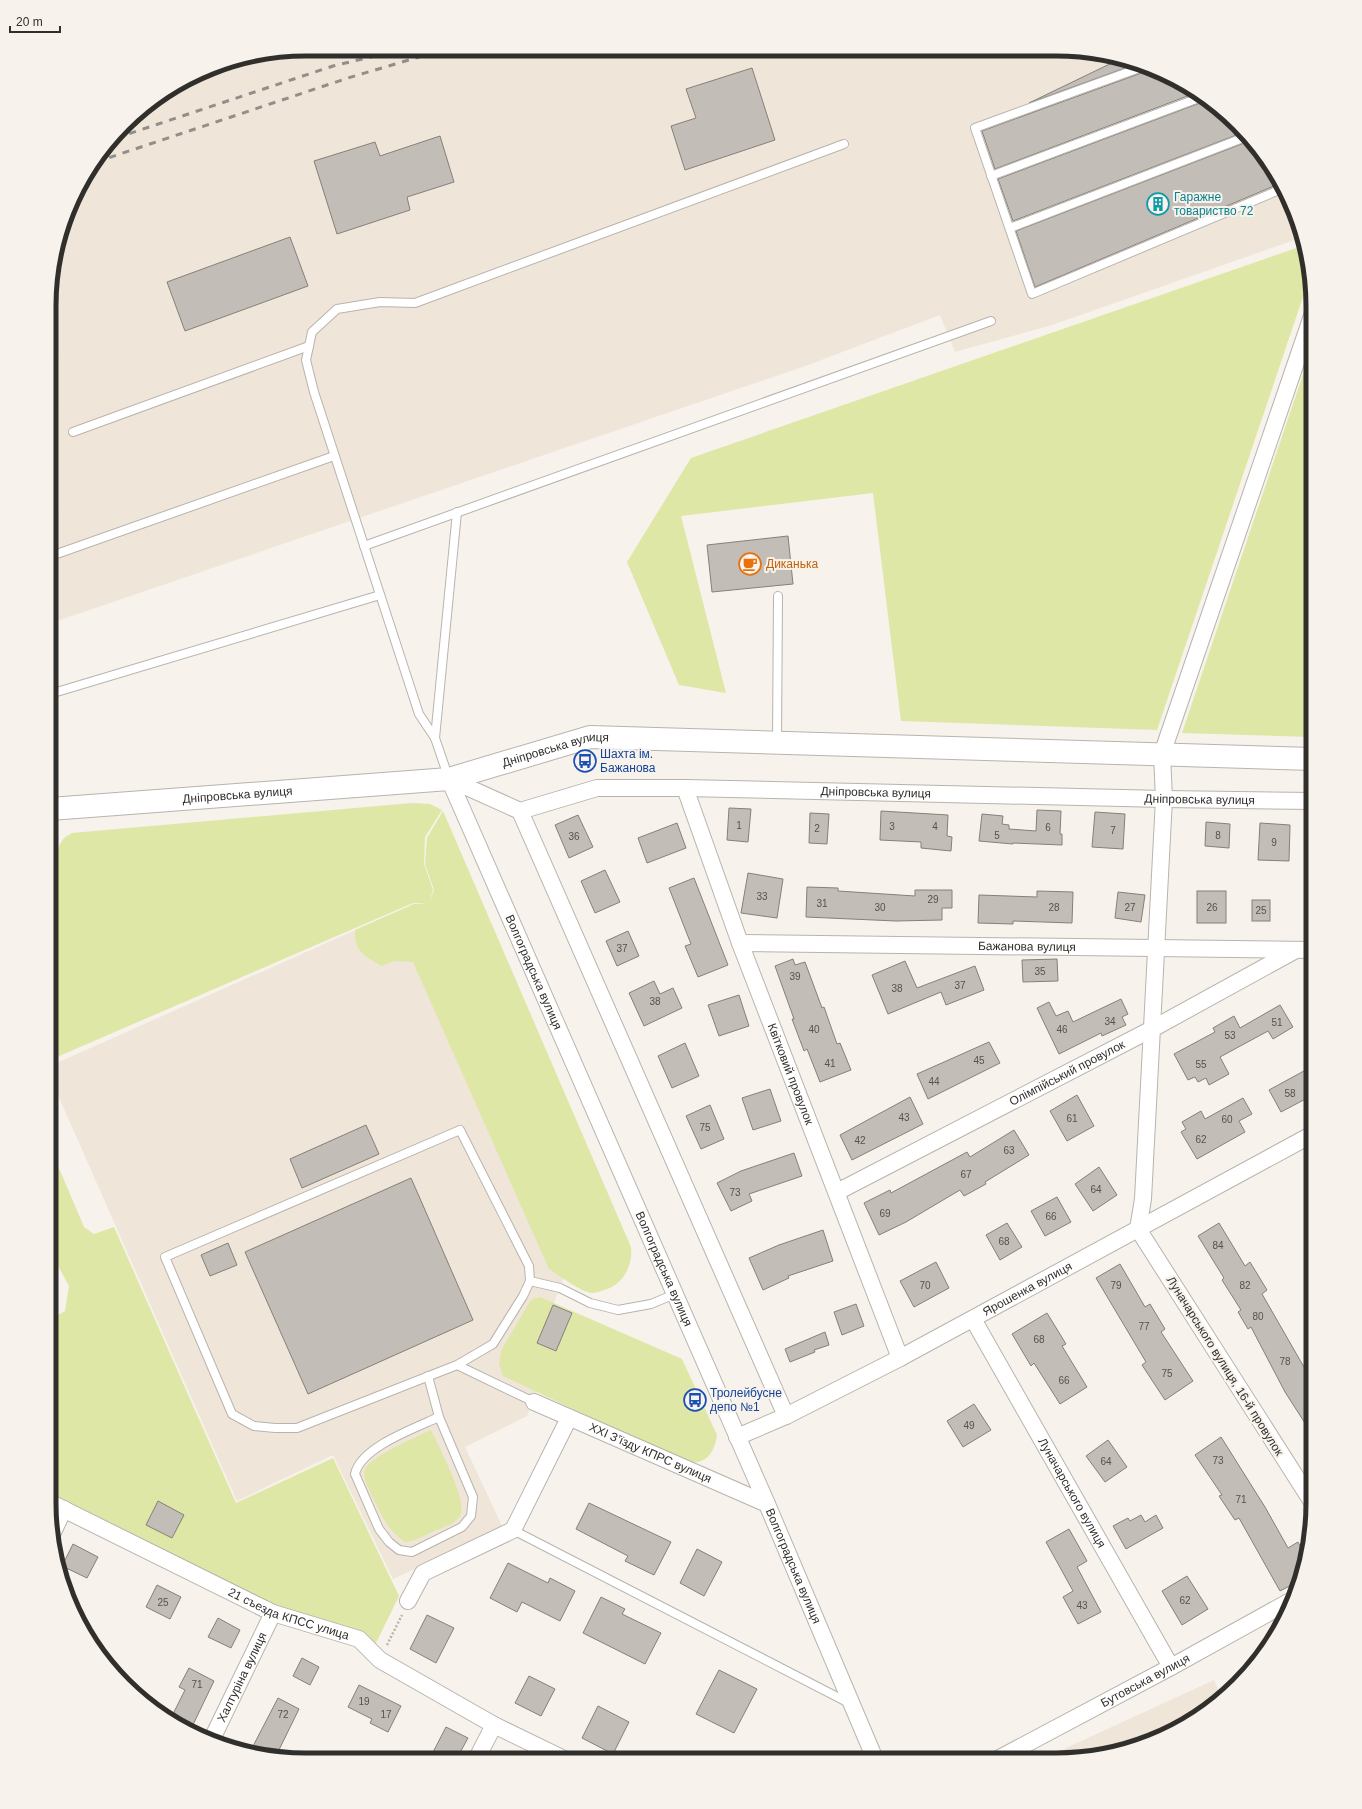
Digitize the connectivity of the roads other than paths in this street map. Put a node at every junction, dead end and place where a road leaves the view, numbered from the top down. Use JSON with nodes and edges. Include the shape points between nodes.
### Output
{"nodes":[{"id":1,"x":1136,"y":69,"type":"edge"},
{"id":2,"x":1196,"y":99,"type":"edge"},
{"id":3,"x":1242,"y":138,"type":"edge"},
{"id":4,"x":844,"y":144,"type":"dead end"},
{"id":5,"x":991,"y":176,"type":"junction"},
{"id":6,"x":1278,"y":191,"type":"edge"},
{"id":7,"x":1010,"y":228,"type":"junction"},
{"id":8,"x":991,"y":321,"type":"dead end"},
{"id":9,"x":1306,"y":333,"type":"edge"},
{"id":10,"x":309,"y":346,"type":"junction"},
{"id":11,"x":73,"y":432,"type":"dead end"},
{"id":12,"x":334,"y":456,"type":"junction"},
{"id":13,"x":457,"y":512,"type":"junction"},
{"id":14,"x":364,"y":546,"type":"junction"},
{"id":15,"x":56,"y":554,"type":"edge"},
{"id":16,"x":380,"y":595,"type":"junction"},
{"id":17,"x":778,"y":596,"type":"dead end"},
{"id":18,"x":56,"y":692,"type":"edge"},
{"id":19,"x":435,"y":738,"type":"junction"},
{"id":20,"x":777,"y":742,"type":"junction"},
{"id":21,"x":1162,"y":754,"type":"junction"},
{"id":22,"x":1306,"y":759,"type":"edge"},
{"id":23,"x":449,"y":779,"type":"junction"},
{"id":24,"x":685,"y":788,"type":"junction"},
{"id":25,"x":1164,"y":799,"type":"junction"},
{"id":26,"x":1306,"y":801,"type":"edge"},
{"id":27,"x":56,"y":809,"type":"edge"},
{"id":28,"x":520,"y":811,"type":"junction"},
{"id":29,"x":740,"y":943,"type":"junction"},
{"id":30,"x":1156,"y":948,"type":"junction"},
{"id":31,"x":1296,"y":950,"type":"junction"},
{"id":32,"x":1306,"y":950,"type":"edge"},
{"id":33,"x":1152,"y":1029,"type":"junction"},
{"id":34,"x":1306,"y":1138,"type":"edge"},
{"id":35,"x":837,"y":1192,"type":"junction"},
{"id":36,"x":1138,"y":1229,"type":"junction"},
{"id":37,"x":530,"y":1282,"type":"junction"},
{"id":38,"x":675,"y":1294,"type":"junction"},
{"id":39,"x":973,"y":1319,"type":"junction"},
{"id":40,"x":900,"y":1358,"type":"junction"},
{"id":41,"x":457,"y":1366,"type":"junction"},
{"id":42,"x":428,"y":1376,"type":"junction"},
{"id":43,"x":534,"y":1402,"type":"joint"},
{"id":44,"x":439,"y":1416,"type":"junction"},
{"id":45,"x":786,"y":1416,"type":"junction"},
{"id":46,"x":569,"y":1418,"type":"junction"},
{"id":47,"x":737,"y":1437,"type":"junction"},
{"id":48,"x":1306,"y":1493,"type":"edge"},
{"id":49,"x":767,"y":1504,"type":"junction"},
{"id":50,"x":56,"y":1505,"type":"edge"},
{"id":51,"x":64,"y":1509,"type":"junction"},
{"id":52,"x":57,"y":1523,"type":"edge"},
{"id":53,"x":513,"y":1530,"type":"junction"},
{"id":54,"x":408,"y":1601,"type":"road end"},
{"id":55,"x":1285,"y":1604,"type":"edge"},
{"id":56,"x":273,"y":1612,"type":"junction"},
{"id":57,"x":1171,"y":1667,"type":"junction"},
{"id":58,"x":852,"y":1704,"type":"junction"},
{"id":59,"x":494,"y":1725,"type":"junction"},
{"id":60,"x":214,"y":1735,"type":"edge"},
{"id":61,"x":480,"y":1753,"type":"edge"},
{"id":62,"x":552,"y":1753,"type":"edge"},
{"id":63,"x":872,"y":1753,"type":"edge"},
{"id":64,"x":1009,"y":1753,"type":"edge"}],
"edges":[{"from":1,"to":5,"type":"lane","via":[[975,128]]},
{"from":2,"to":5,"type":"lane"},
{"from":3,"to":7,"type":"lane"},
{"from":4,"to":10,"type":"lane","via":[[415,303],[380,302],[337,309],[312,332]]},
{"from":5,"to":7,"type":"lane"},
{"from":6,"to":7,"type":"lane","via":[[1032,294]]},
{"from":8,"to":13,"type":"lane"},
{"from":9,"to":21,"type":"street"},
{"from":10,"to":11,"type":"lane"},
{"from":10,"to":12,"type":"lane","via":[[306,360]]},
{"from":12,"to":14,"type":"lane"},
{"from":12,"to":15,"type":"lane"},
{"from":13,"to":14,"type":"lane"},
{"from":13,"to":19,"type":"lane"},
{"from":14,"to":16,"type":"lane"},
{"from":16,"to":18,"type":"lane"},
{"from":16,"to":19,"type":"lane","via":[[418,714]]},
{"from":17,"to":20,"type":"lane"},
{"from":19,"to":23,"type":"lane"},
{"from":20,"to":21,"type":"street","name":"Дніпровська вулиця"},
{"from":20,"to":23,"type":"street","name":"Дніпровська вулиця","via":[[590,737]]},
{"from":21,"to":22,"type":"street","name":"Дніпровська вулиця"},
{"from":21,"to":25,"type":"street"},
{"from":23,"to":27,"type":"street","name":"Дніпровська вулиця"},
{"from":23,"to":28,"type":"street","name":"Дніпровська вулиця"},
{"from":23,"to":38,"type":"street","name":"Волгоградська вулиця"},
{"from":24,"to":25,"type":"street","name":"Дніпровська вулиця"},
{"from":24,"to":28,"type":"street","name":"Дніпровська вулиця","via":[[597,788]]},
{"from":24,"to":29,"type":"street","name":"Квітковий провулок"},
{"from":25,"to":26,"type":"street","name":"Дніпровська вулиця"},
{"from":25,"to":30,"type":"street"},
{"from":28,"to":45,"type":"street"},
{"from":29,"to":30,"type":"street","name":"Бажанова вулиця"},
{"from":29,"to":35,"type":"street","name":"Квітковий провулок"},
{"from":30,"to":31,"type":"street","name":"Бажанова вулиця"},
{"from":30,"to":33,"type":"street"},
{"from":31,"to":32,"type":"street","name":"Бажанова вулиця"},
{"from":31,"to":33,"type":"street","name":"Олімпійський провулок"},
{"from":33,"to":35,"type":"street","name":"Олімпійський провулок"},
{"from":33,"to":36,"type":"street","via":[[1143,1199]]},
{"from":34,"to":36,"type":"street","name":"Ярошенка вулиця"},
{"from":35,"to":40,"type":"street","name":"Квітковий провулок"},
{"from":36,"to":39,"type":"street","name":"Ярошенка вулиця"},
{"from":36,"to":48,"type":"street","name":"Луначарського вулиця, 16-й провулок"},
{"from":37,"to":38,"type":"lane","via":[[560,1288],[590,1303],[618,1310],[652,1304]]},
{"from":37,"to":41,"type":"lane","via":[[510,1320],[493,1344]]},
{"from":37,"to":42,"type":"lane","via":[[529,1266],[460,1130],[165,1257],[232,1414],[254,1426],[297,1428]]},
{"from":38,"to":47,"type":"street","name":"Волгоградська вулиця"},
{"from":39,"to":40,"type":"street","name":"Ярошенка вулиця"},
{"from":39,"to":57,"type":"street","name":"Луначарського вулиця"},
{"from":40,"to":45,"type":"street","name":"Ярошенка вулиця"},
{"from":41,"to":42,"type":"lane"},
{"from":41,"to":43,"type":"lane"},
{"from":42,"to":44,"type":"lane"},
{"from":43,"to":46,"type":"street","name":"XXI З’їзду КПРС вулиця"},
{"from":44,"to":44,"type":"lane","via":[[473,1497],[471,1516],[462,1527],[412,1552],[399,1550],[379,1529],[355,1474],[356,1467],[372,1450]]},
{"from":45,"to":47,"type":"street","name":"Ярошенка вулиця"},
{"from":46,"to":49,"type":"street","name":"XXI З’їзду КПРС вулиця"},
{"from":46,"to":53,"type":"street"},
{"from":47,"to":49,"type":"street","name":"Волгоградська вулиця"},
{"from":49,"to":58,"type":"street","name":"Волгоградська вулиця"},
{"from":50,"to":51,"type":"street","name":"21 съезда КПСС улица"},
{"from":51,"to":52,"type":"street"},
{"from":51,"to":56,"type":"street","name":"21 съезда КПСС улица"},
{"from":53,"to":54,"type":"street","via":[[423,1573]]},
{"from":53,"to":58,"type":"lane"},
{"from":55,"to":57,"type":"street","name":"Бутовська вулиця"},
{"from":56,"to":59,"type":"street","name":"21 съезда КПСС улица","via":[[359,1639],[380,1660]]},
{"from":56,"to":60,"type":"street","name":"Халтуріна вулиця"},
{"from":57,"to":64,"type":"street","name":"Бутовська вулиця"},
{"from":58,"to":63,"type":"street","name":"Волгоградська вулиця"},
{"from":59,"to":61,"type":"street"},
{"from":59,"to":62,"type":"street","name":"21 съезда КПСС улица"}]}
